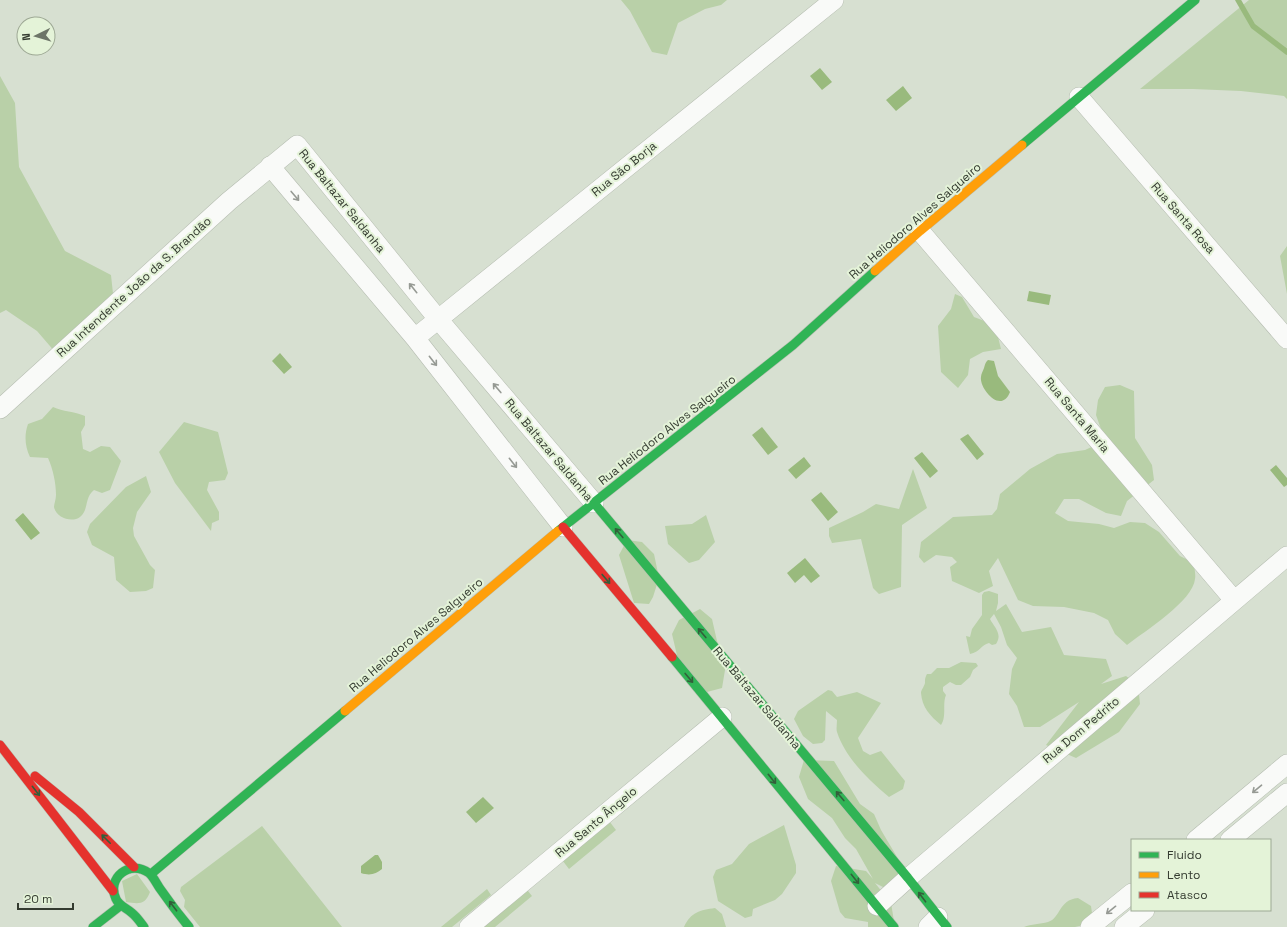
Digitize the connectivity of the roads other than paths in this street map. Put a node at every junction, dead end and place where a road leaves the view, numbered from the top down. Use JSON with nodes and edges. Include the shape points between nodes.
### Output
{"nodes":[{"id":1,"x":834,"y":0,"type":"edge"},
{"id":2,"x":1195,"y":0,"type":"edge"},
{"id":3,"x":1079,"y":97,"type":"junction"},
{"id":4,"x":270,"y":166,"type":"junction"},
{"id":5,"x":920,"y":230,"type":"junction"},
{"id":6,"x":438,"y":319,"type":"junction"},
{"id":7,"x":415,"y":338,"type":"junction"},
{"id":8,"x":1287,"y":339,"type":"edge"},
{"id":9,"x":0,"y":409,"type":"edge"},
{"id":10,"x":594,"y":503,"type":"junction"},
{"id":11,"x":563,"y":527,"type":"junction"},
{"id":12,"x":1287,"y":556,"type":"edge"},
{"id":13,"x":1234,"y":600,"type":"junction"},
{"id":14,"x":722,"y":717,"type":"junction"},
{"id":15,"x":2,"y":747,"type":"edge"},
{"id":16,"x":1287,"y":764,"type":"edge"},
{"id":17,"x":1287,"y":793,"type":"edge"},
{"id":18,"x":1221,"y":820,"type":"junction"},
{"id":19,"x":1232,"y":838,"type":"edge"},
{"id":20,"x":1197,"y":839,"type":"edge"},
{"id":21,"x":134,"y":867,"type":"junction"},
{"id":22,"x":151,"y":874,"type":"junction"},
{"id":23,"x":908,"y":878,"type":"junction"},
{"id":24,"x":157,"y":885,"type":"junction"},
{"id":25,"x":113,"y":891,"type":"junction"},
{"id":26,"x":1131,"y":894,"type":"edge"},
{"id":27,"x":155,"y":898,"type":"dead end"},
{"id":28,"x":120,"y":906,"type":"junction"},
{"id":29,"x":877,"y":906,"type":"junction"},
{"id":30,"x":144,"y":910,"type":"dead end"},
{"id":31,"x":131,"y":911,"type":"junction"},
{"id":32,"x":1144,"y":911,"type":"edge"},
{"id":33,"x":938,"y":924,"type":"edge"},
{"id":34,"x":93,"y":927,"type":"edge"},
{"id":35,"x":144,"y":927,"type":"edge"},
{"id":36,"x":189,"y":927,"type":"edge"},
{"id":37,"x":469,"y":927,"type":"edge"},
{"id":38,"x":894,"y":927,"type":"edge"},
{"id":39,"x":1090,"y":927,"type":"edge"},
{"id":40,"x":1124,"y":927,"type":"edge"}],
"edges":[{"from":1,"to":6,"type":"street","name":"Rua São Borja"},
{"from":2,"to":3,"type":"main road","name":"Rua Heliodoro Alves Salgueiro"},
{"from":3,"to":5,"type":"main road","name":"Rua Heliodoro Alves Salgueiro"},
{"from":3,"to":8,"type":"street","name":"Rua Santa Rosa"},
{"from":6,"to":4,"type":"street","name":"Rua Baltazar Saldanha","one_way":true,"via":[[297,145]]},
{"from":4,"to":7,"type":"street","one_way":true},
{"from":4,"to":9,"type":"street","name":"Rua Intendente João da S. Brandão","via":[[228,201]]},
{"from":5,"to":10,"type":"main road","name":"Rua Heliodoro Alves Salgueiro","via":[[793,345]]},
{"from":5,"to":13,"type":"street","name":"Rua Santa Maria"},
{"from":6,"to":7,"type":"street","name":"Rua São Borja"},
{"from":10,"to":6,"type":"street","name":"Rua Baltazar Saldanha","one_way":true},
{"from":7,"to":11,"type":"street","one_way":true},
{"from":10,"to":11,"type":"main road","name":"Rua Heliodoro Alves Salgueiro"},
{"from":23,"to":10,"type":"main road","name":"Rua Baltazar Saldanha","one_way":true},
{"from":11,"to":14,"type":"main road","one_way":true},
{"from":11,"to":22,"type":"main road","name":"Rua Heliodoro Alves Salgueiro"},
{"from":12,"to":13,"type":"street","name":"Rua Dom Pedrito"},
{"from":13,"to":23,"type":"street","name":"Rua Dom Pedrito"},
{"from":14,"to":29,"type":"main road","one_way":true},
{"from":14,"to":37,"type":"street","name":"Rua Santo Ângelo"},
{"from":21,"to":15,"type":"main road","one_way":true,"via":[[79,812]]},
{"from":15,"to":25,"type":"main road","one_way":true},
{"from":16,"to":18,"type":"street","one_way":true},
{"from":17,"to":19,"type":"street"},
{"from":18,"to":19,"type":"street"},
{"from":18,"to":20,"type":"street"},
{"from":21,"to":22,"type":"main road"},
{"from":21,"to":25,"type":"main road","via":[[118,876]]},
{"from":22,"to":24,"type":"main road"},
{"from":23,"to":29,"type":"street","name":"Rua Dom Pedrito"},
{"from":33,"to":23,"type":"main road","name":"Rua Baltazar Saldanha","one_way":true},
{"from":24,"to":27,"type":"main road"},
{"from":36,"to":24,"type":"main road","one_way":true},
{"from":25,"to":28,"type":"main road"},
{"from":26,"to":39,"type":"street","one_way":true},
{"from":28,"to":31,"type":"main road"},
{"from":28,"to":34,"type":"main road"},
{"from":29,"to":38,"type":"main road"},
{"from":30,"to":31,"type":"main road"},
{"from":31,"to":35,"type":"main road"},
{"from":32,"to":40,"type":"street"}]}
